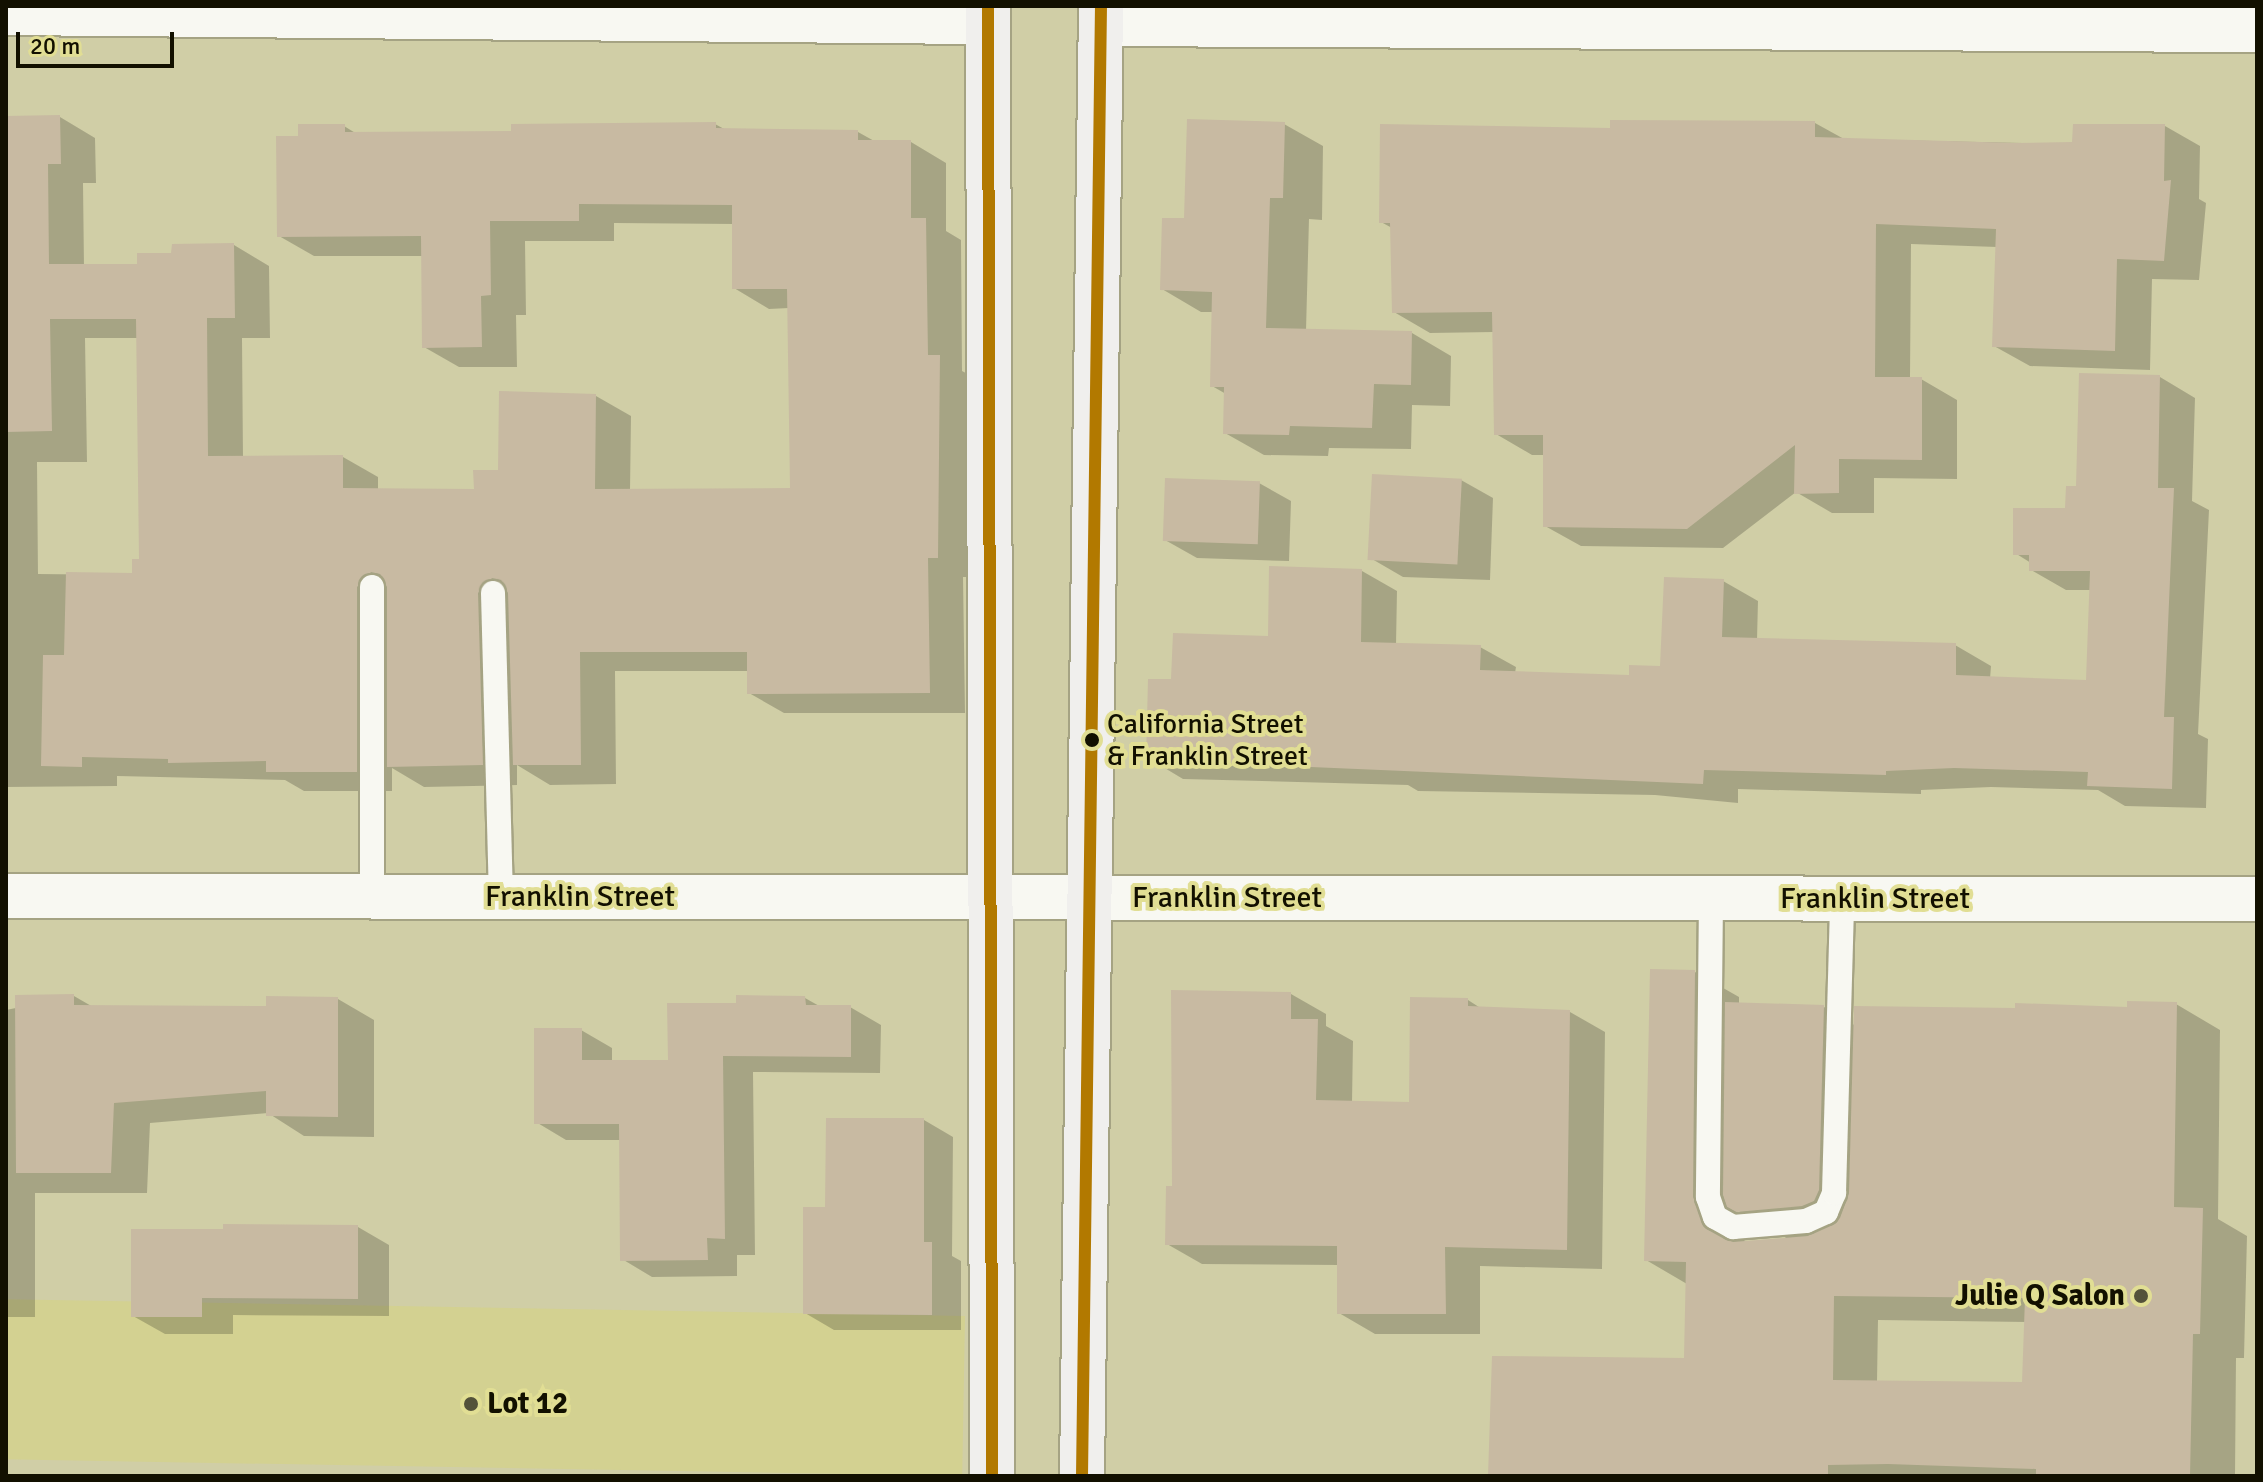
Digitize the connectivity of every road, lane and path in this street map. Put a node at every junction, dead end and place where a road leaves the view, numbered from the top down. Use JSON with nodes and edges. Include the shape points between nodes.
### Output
{"nodes":[{"id":1,"x":6,"y":13,"type":"edge"},
{"id":2,"x":988,"y":14,"type":"edge"},
{"id":3,"x":1101,"y":15,"type":"edge"},
{"id":4,"x":2257,"y":30,"type":"edge"},
{"id":5,"x":372,"y":587,"type":"dead end"},
{"id":6,"x":493,"y":593,"type":"dead end"},
{"id":7,"x":6,"y":896,"type":"edge"},
{"id":8,"x":372,"y":896,"type":"junction"},
{"id":9,"x":501,"y":897,"type":"junction"},
{"id":10,"x":991,"y":897,"type":"junction"},
{"id":11,"x":1089,"y":897,"type":"junction"},
{"id":12,"x":1711,"y":899,"type":"junction"},
{"id":13,"x":1842,"y":899,"type":"junction"},
{"id":14,"x":2257,"y":899,"type":"edge"},
{"id":15,"x":992,"y":1476,"type":"edge"},
{"id":16,"x":1082,"y":1476,"type":"edge"}],
"edges":[{"from":1,"to":2,"type":"street"},
{"from":2,"to":10,"type":"main road"},
{"from":3,"to":4,"type":"street"},
{"from":3,"to":11,"type":"main road"},
{"from":5,"to":8,"type":"lane"},
{"from":6,"to":9,"type":"lane"},
{"from":7,"to":8,"type":"street","name":"Franklin Street"},
{"from":8,"to":9,"type":"street","name":"Franklin Street"},
{"from":9,"to":10,"type":"street","name":"Franklin Street"},
{"from":10,"to":11,"type":"street","name":"Franklin Street"},
{"from":10,"to":15,"type":"main road"},
{"from":11,"to":12,"type":"street","name":"Franklin Street"},
{"from":11,"to":16,"type":"main road"},
{"from":12,"to":13,"type":"street","name":"Franklin Street"},
{"from":12,"to":13,"type":"lane","via":[[1708,1197],[1715,1217],[1733,1227],[1806,1221],[1826,1212],[1834,1193]]},
{"from":13,"to":14,"type":"street","name":"Franklin Street"}]}
